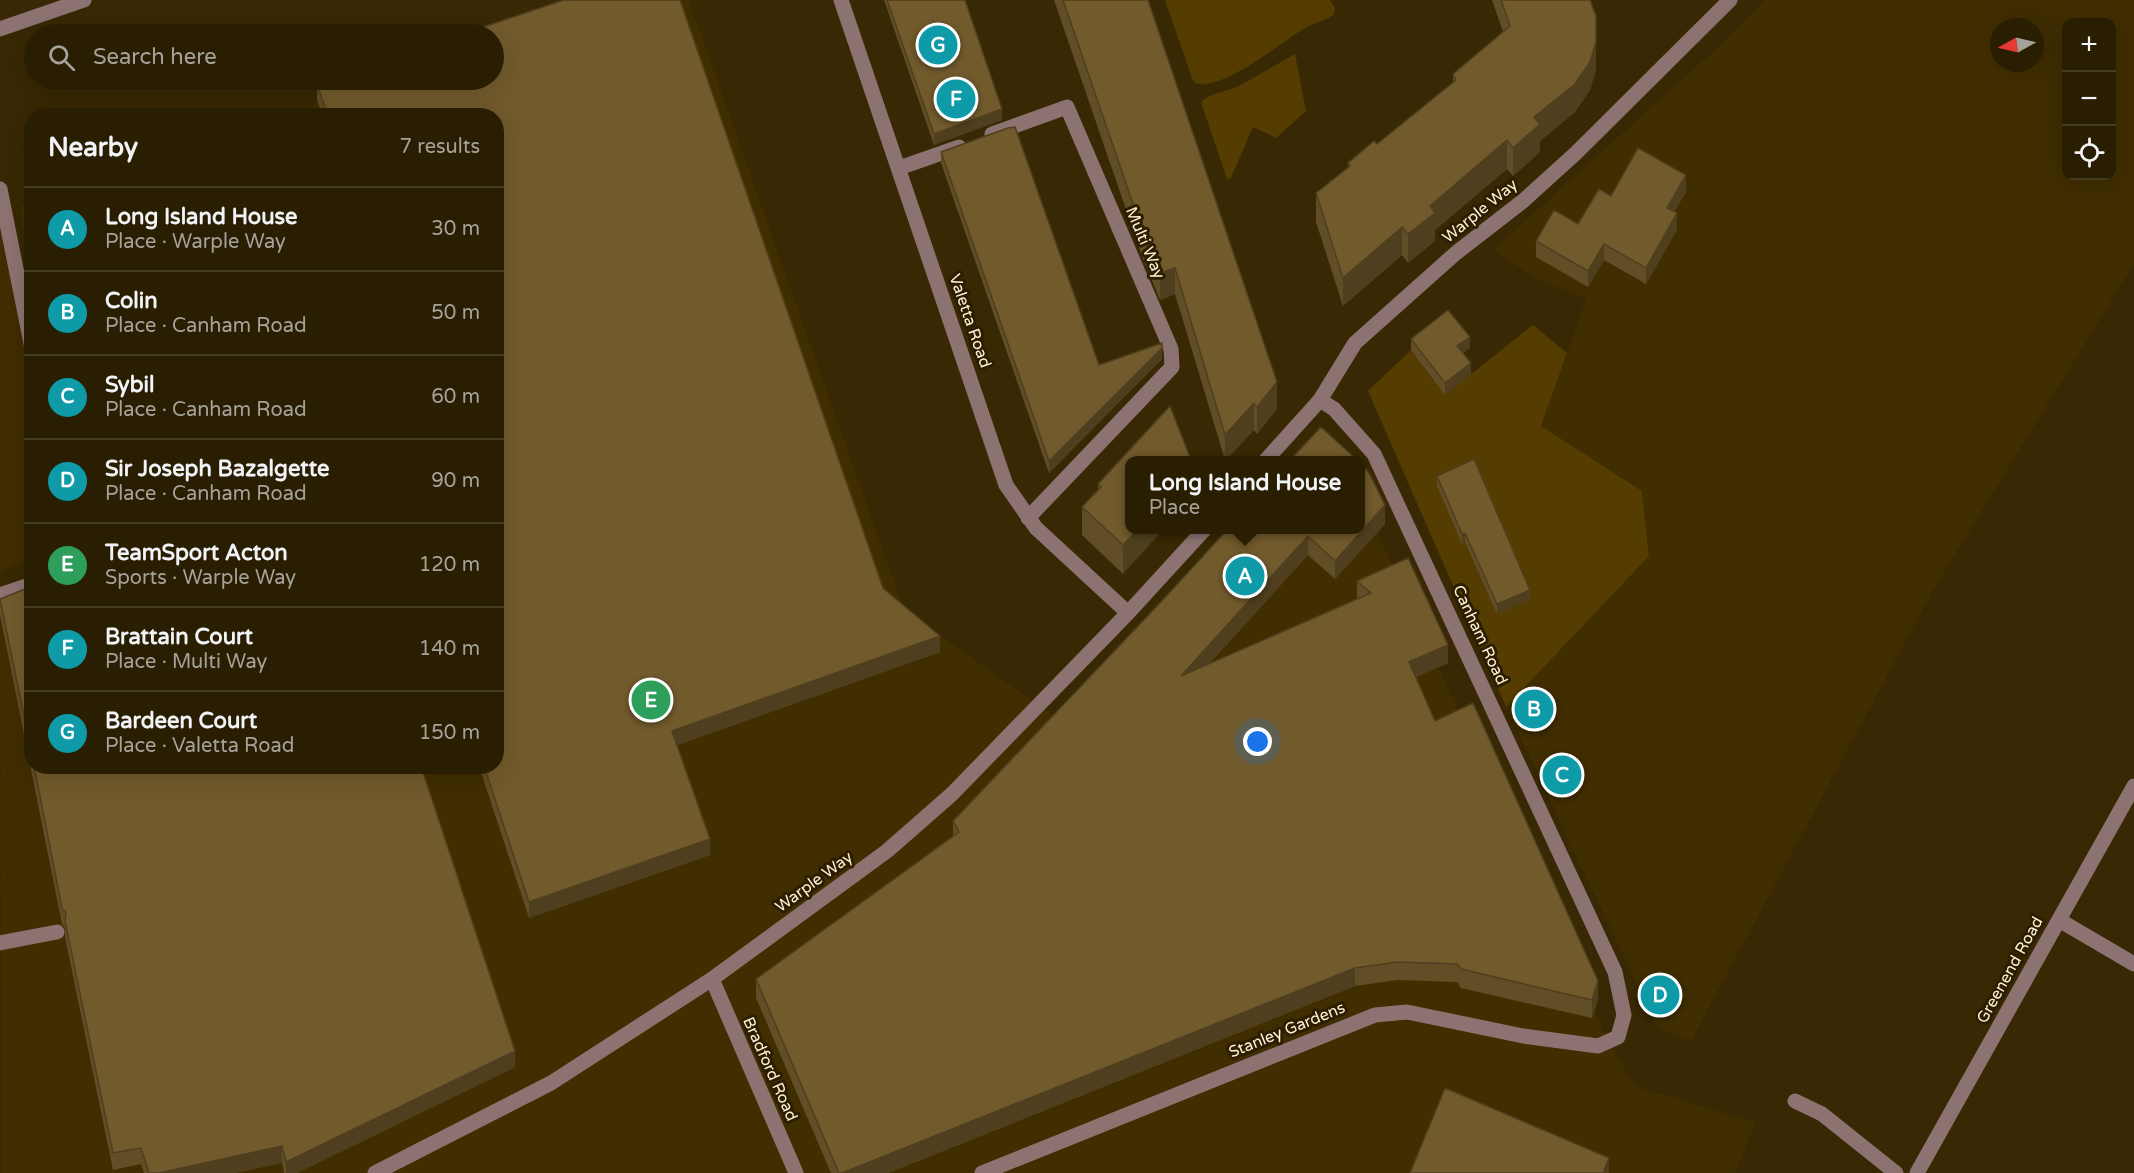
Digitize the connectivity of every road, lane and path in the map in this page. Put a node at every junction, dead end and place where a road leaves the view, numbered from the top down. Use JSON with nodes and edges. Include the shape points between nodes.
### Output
{"nodes":[{"id":1,"x":84,"y":0,"type":"edge"},
{"id":2,"x":841,"y":0,"type":"edge"},
{"id":3,"x":1730,"y":0,"type":"edge"},
{"id":4,"x":0,"y":29,"type":"edge"},
{"id":5,"x":899,"y":168,"type":"junction"},
{"id":6,"x":0,"y":189,"type":"edge"},
{"id":7,"x":24,"y":308,"type":"edge"},
{"id":8,"x":1320,"y":400,"type":"junction"},
{"id":9,"x":1270,"y":456,"type":"edge"},
{"id":10,"x":1028,"y":518,"type":"junction"},
{"id":11,"x":1200,"y":534,"type":"edge"},
{"id":12,"x":24,"y":587,"type":"edge"},
{"id":13,"x":0,"y":595,"type":"edge"},
{"id":14,"x":1128,"y":613,"type":"junction"},
{"id":15,"x":2134,"y":786,"type":"edge"},
{"id":16,"x":2058,"y":920,"type":"junction"},
{"id":17,"x":57,"y":932,"type":"dead end"},
{"id":18,"x":0,"y":943,"type":"edge"},
{"id":19,"x":2134,"y":964,"type":"edge"},
{"id":20,"x":711,"y":979,"type":"junction"},
{"id":21,"x":1618,"y":1037,"type":"joint"},
{"id":22,"x":1795,"y":1101,"type":"dead end"},
{"id":23,"x":375,"y":1173,"type":"edge"},
{"id":24,"x":796,"y":1173,"type":"edge"},
{"id":25,"x":982,"y":1173,"type":"edge"},
{"id":26,"x":1896,"y":1173,"type":"edge"},
{"id":27,"x":1917,"y":1173,"type":"edge"}],
"edges":[{"from":1,"to":4,"type":"street"},
{"from":2,"to":5,"type":"street","name":"Valetta Road"},
{"from":3,"to":8,"type":"street","name":"Warple Way","via":[[1576,153],[1355,344]]},
{"from":5,"to":10,"type":"street","name":"Valetta Road","via":[[1006,485]]},
{"from":5,"to":10,"type":"street","name":"Multi Way","via":[[1067,107],[1171,349],[1172,367]]},
{"from":6,"to":7,"type":"street"},
{"from":8,"to":9,"type":"street","name":"Warple Way"},
{"from":8,"to":21,"type":"street","name":"Canham Road","via":[[1334,409],[1374,454],[1420,549],[1615,972],[1624,1015]]},
{"from":10,"to":14,"type":"street","name":"Valetta Road"},
{"from":11,"to":14,"type":"street","name":"Warple Way"},
{"from":12,"to":13,"type":"street"},
{"from":14,"to":20,"type":"street","name":"Warple Way","via":[[952,794],[887,852]]},
{"from":15,"to":16,"type":"street","name":"Greenend Road"},
{"from":16,"to":19,"type":"street"},
{"from":16,"to":27,"type":"street","name":"Greenend Road"},
{"from":17,"to":18,"type":"street"},
{"from":20,"to":23,"type":"street","name":"Warple Way","via":[[551,1083]]},
{"from":20,"to":24,"type":"street","name":"Bradford Road"},
{"from":21,"to":25,"type":"street","name":"Stanley Gardens","via":[[1598,1046],[1523,1036],[1407,1012],[1375,1014]]},
{"from":22,"to":26,"type":"street","via":[[1822,1114]]}]}
